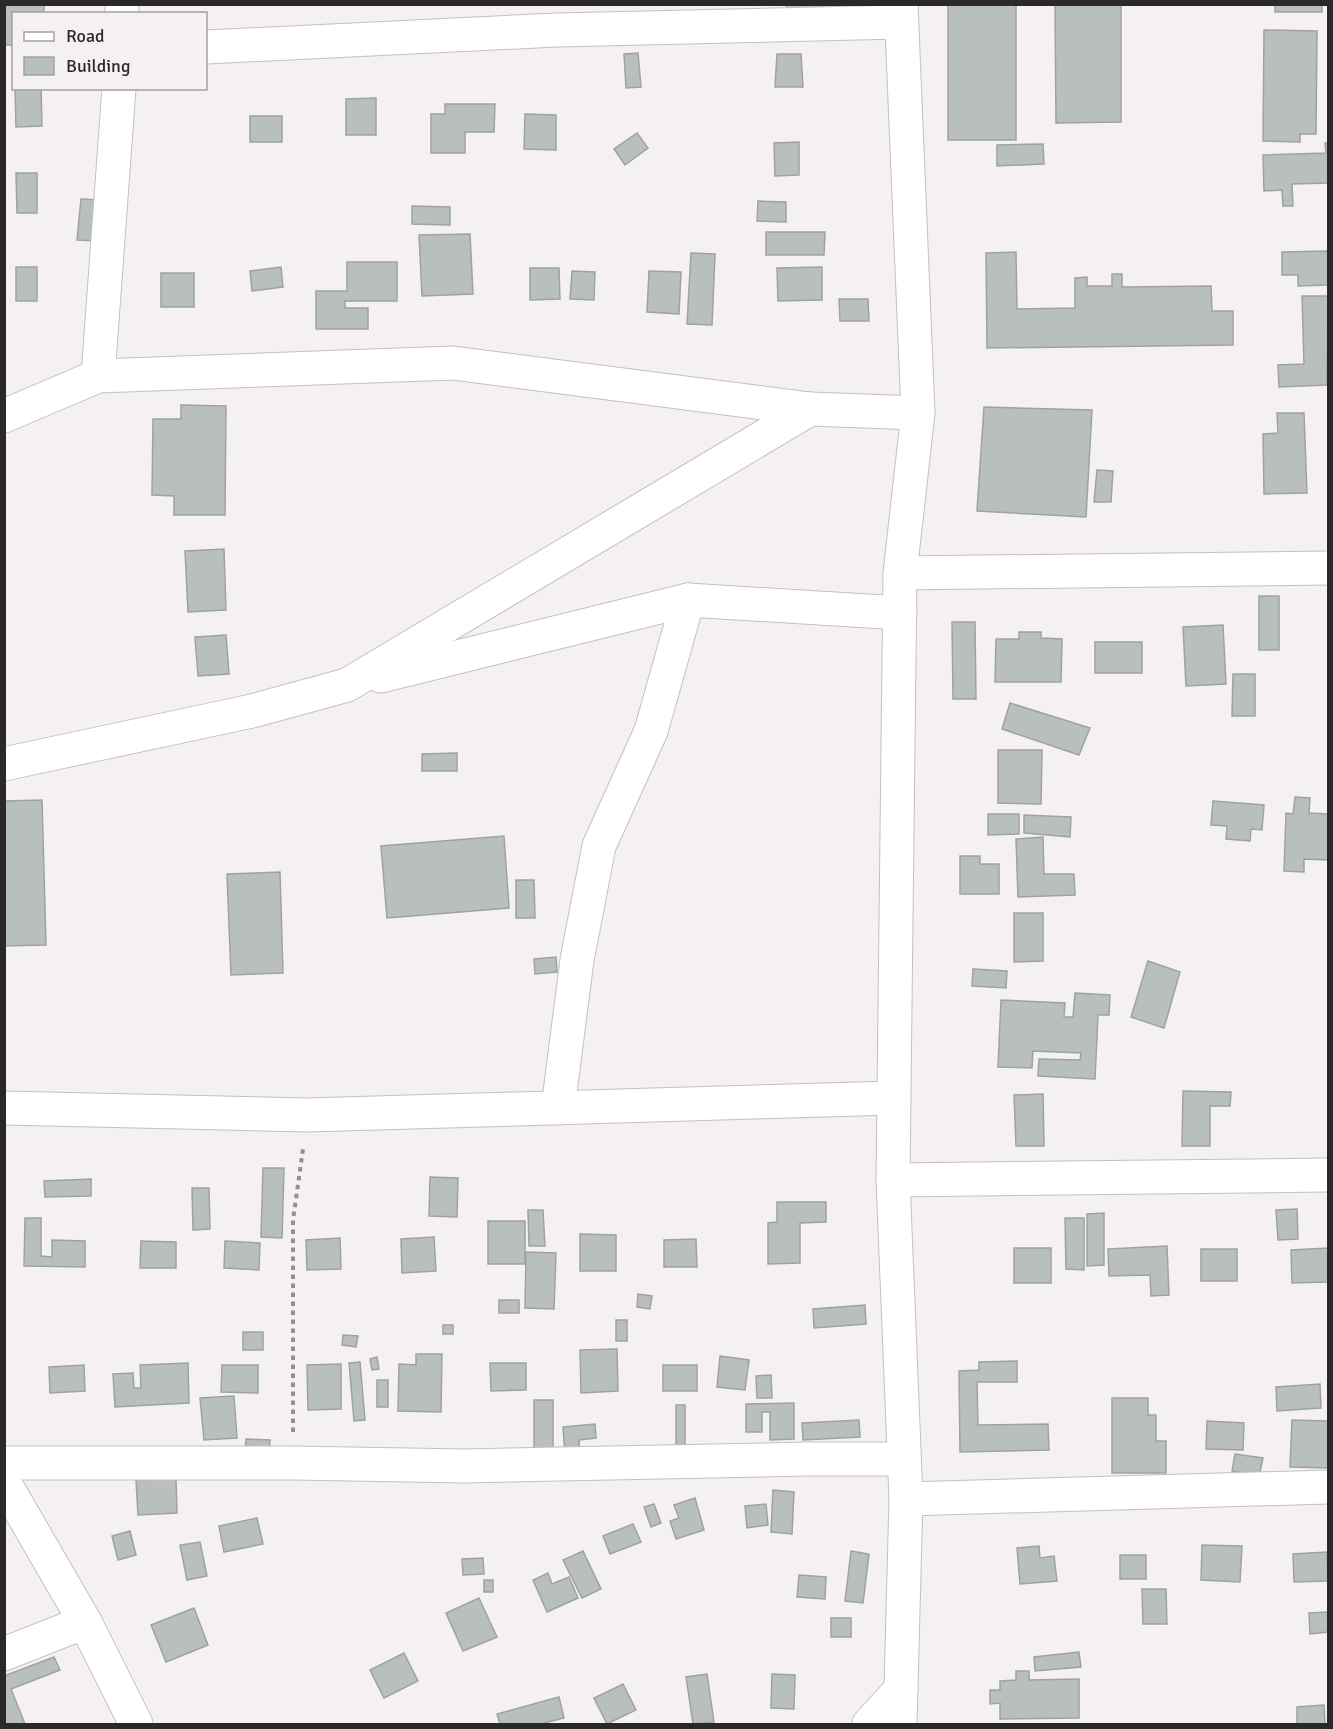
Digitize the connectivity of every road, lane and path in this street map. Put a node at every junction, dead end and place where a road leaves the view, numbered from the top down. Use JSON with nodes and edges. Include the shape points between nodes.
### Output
{"nodes":[{"id":1,"x":901,"y":14,"type":"edge"},
{"id":2,"x":557,"y":17,"type":"edge"},
{"id":3,"x":207,"y":47,"type":"edge"},
{"id":4,"x":119,"y":90,"type":"edge"},
{"id":5,"x":98,"y":376,"type":"junction"},
{"id":6,"x":810,"y":410,"type":"junction"},
{"id":7,"x":918,"y":413,"type":"junction"},
{"id":8,"x":4,"y":416,"type":"edge"},
{"id":9,"x":1329,"y":568,"type":"edge"},
{"id":10,"x":900,"y":573,"type":"junction"},
{"id":11,"x":688,"y":600,"type":"junction"},
{"id":12,"x":900,"y":613,"type":"junction"},
{"id":13,"x":347,"y":685,"type":"junction"},
{"id":14,"x":4,"y":764,"type":"edge"},
{"id":15,"x":894,"y":1098,"type":"junction"},
{"id":16,"x":4,"y":1108,"type":"edge"},
{"id":17,"x":558,"y":1108,"type":"junction"},
{"id":18,"x":307,"y":1115,"type":"junction"},
{"id":19,"x":1329,"y":1175,"type":"edge"},
{"id":20,"x":893,"y":1180,"type":"junction"},
{"id":21,"x":904,"y":1459,"type":"junction"},
{"id":22,"x":4,"y":1463,"type":"edge"},
{"id":23,"x":293,"y":1463,"type":"junction"},
{"id":24,"x":4,"y":1482,"type":"edge"},
{"id":25,"x":1329,"y":1487,"type":"edge"},
{"id":26,"x":906,"y":1499,"type":"junction"},
{"id":27,"x":85,"y":1622,"type":"junction"},
{"id":28,"x":4,"y":1654,"type":"edge"},
{"id":29,"x":901,"y":1689,"type":"junction"},
{"id":30,"x":136,"y":1725,"type":"edge"},
{"id":31,"x":869,"y":1725,"type":"edge"},
{"id":32,"x":900,"y":1725,"type":"edge"}],
"edges":[{"from":1,"to":2,"type":"street"},
{"from":1,"to":7,"type":"street"},
{"from":2,"to":3,"type":"street"},
{"from":4,"to":5,"type":"street"},
{"from":5,"to":6,"type":"street","via":[[453,363]]},
{"from":5,"to":8,"type":"street"},
{"from":6,"to":7,"type":"street"},
{"from":6,"to":13,"type":"street"},
{"from":7,"to":10,"type":"street"},
{"from":9,"to":10,"type":"street"},
{"from":10,"to":12,"type":"street"},
{"from":11,"to":12,"type":"street"},
{"from":11,"to":13,"type":"street"},
{"from":11,"to":17,"type":"street","via":[[651,731],[599,846],[577,960]]},
{"from":12,"to":15,"type":"street"},
{"from":13,"to":14,"type":"street","via":[[252,711]]},
{"from":15,"to":17,"type":"street"},
{"from":15,"to":20,"type":"street"},
{"from":16,"to":18,"type":"street"},
{"from":17,"to":18,"type":"street"},
{"from":18,"to":23,"type":"path","via":[[293,1220]]},
{"from":19,"to":20,"type":"street"},
{"from":20,"to":21,"type":"street"},
{"from":21,"to":23,"type":"street","via":[[465,1466]]},
{"from":21,"to":26,"type":"street"},
{"from":22,"to":23,"type":"street"},
{"from":24,"to":27,"type":"street"},
{"from":25,"to":26,"type":"street"},
{"from":26,"to":29,"type":"street"},
{"from":27,"to":28,"type":"street"},
{"from":27,"to":30,"type":"street"},
{"from":29,"to":31,"type":"street"},
{"from":29,"to":32,"type":"street"}]}
